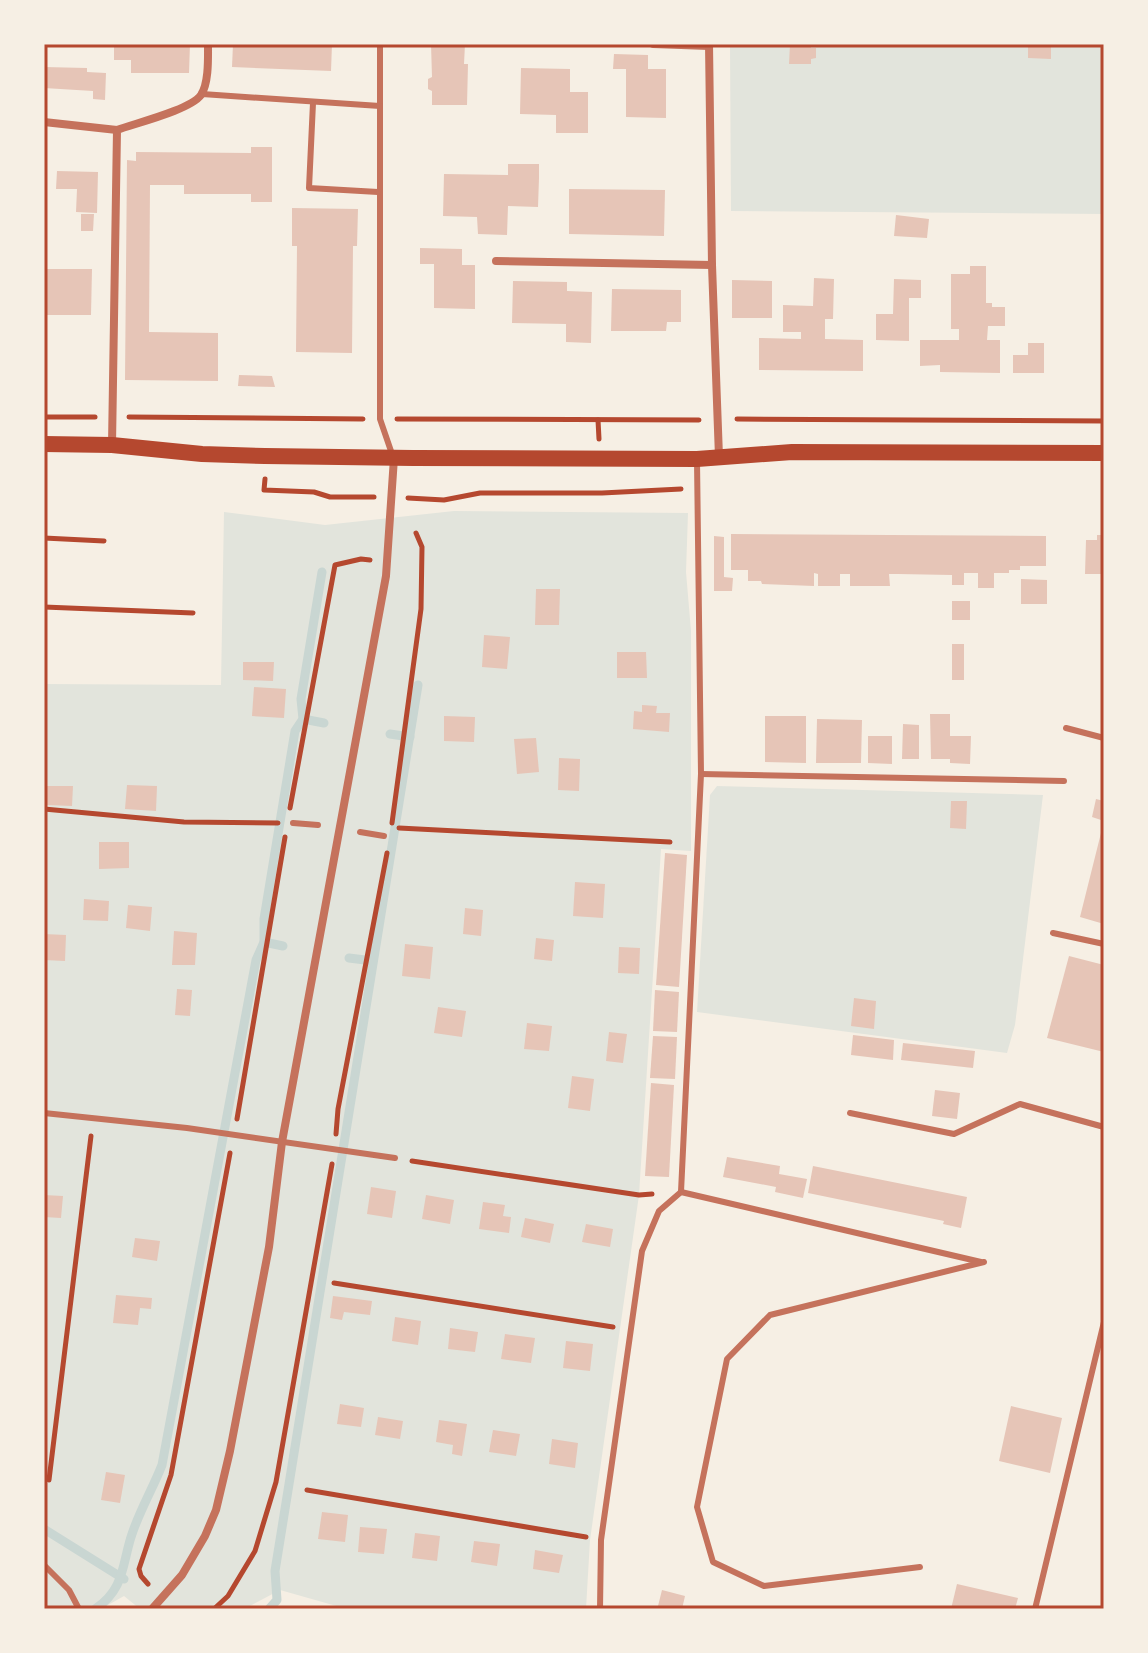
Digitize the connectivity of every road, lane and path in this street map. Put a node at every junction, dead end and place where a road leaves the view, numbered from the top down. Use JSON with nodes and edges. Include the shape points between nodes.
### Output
{"nodes":[{"id":1,"x":208,"y":44,"type":"edge"},
{"id":2,"x":380,"y":44,"type":"edge"},
{"id":3,"x":653,"y":44,"type":"edge"},
{"id":4,"x":709,"y":45,"type":"edge"},
{"id":5,"x":202,"y":94,"type":"junction"},
{"id":6,"x":313,"y":103,"type":"junction"},
{"id":7,"x":380,"y":106,"type":"junction"},
{"id":8,"x":44,"y":122,"type":"edge"},
{"id":9,"x":117,"y":130,"type":"junction"},
{"id":10,"x":378,"y":192,"type":"junction"},
{"id":11,"x":496,"y":261,"type":"dead end"},
{"id":12,"x":712,"y":265,"type":"junction"},
{"id":13,"x":44,"y":417,"type":"edge"},
{"id":14,"x":112,"y":417,"type":"junction"},
{"id":15,"x":380,"y":419,"type":"junction"},
{"id":16,"x":718,"y":419,"type":"junction"},
{"id":17,"x":1104,"y":421,"type":"edge"},
{"id":18,"x":44,"y":444,"type":"edge"},
{"id":19,"x":112,"y":445,"type":"junction"},
{"id":20,"x":1104,"y":453,"type":"edge"},
{"id":21,"x":719,"y":457,"type":"junction"},
{"id":22,"x":394,"y":458,"type":"junction"},
{"id":23,"x":697,"y":459,"type":"junction"},
{"id":24,"x":696,"y":488,"type":"junction"},
{"id":25,"x":264,"y":490,"type":"dead end"},
{"id":26,"x":391,"y":497,"type":"junction"},
{"id":27,"x":416,"y":533,"type":"dead end"},
{"id":28,"x":44,"y":538,"type":"edge"},
{"id":29,"x":104,"y":541,"type":"dead end"},
{"id":30,"x":386,"y":561,"type":"junction"},
{"id":31,"x":44,"y":607,"type":"edge"},
{"id":32,"x":193,"y":613,"type":"dead end"},
{"id":33,"x":308,"y":720,"type":"dead end"},
{"id":34,"x":1066,"y":728,"type":"dead end"},
{"id":35,"x":403,"y":736,"type":"dead end"},
{"id":36,"x":1104,"y":738,"type":"edge"},
{"id":37,"x":701,"y":774,"type":"junction"},
{"id":38,"x":1064,"y":781,"type":"dead end"},
{"id":39,"x":44,"y":809,"type":"edge"},
{"id":40,"x":293,"y":823,"type":"dead end"},
{"id":41,"x":279,"y":824,"type":"dead end"},
{"id":42,"x":318,"y":825,"type":"dead end"},
{"id":43,"x":398,"y":828,"type":"dead end"},
{"id":44,"x":360,"y":832,"type":"dead end"},
{"id":45,"x":384,"y":836,"type":"dead end"},
{"id":46,"x":670,"y":842,"type":"dead end"},
{"id":47,"x":1053,"y":933,"type":"dead end"},
{"id":48,"x":268,"y":944,"type":"dead end"},
{"id":49,"x":1104,"y":944,"type":"edge"},
{"id":50,"x":366,"y":961,"type":"dead end"},
{"id":51,"x":44,"y":1113,"type":"edge"},
{"id":52,"x":850,"y":1113,"type":"dead end"},
{"id":53,"x":93,"y":1119,"type":"junction"},
{"id":54,"x":1104,"y":1127,"type":"edge"},
{"id":55,"x":228,"y":1135,"type":"junction"},
{"id":56,"x":282,"y":1142,"type":"junction"},
{"id":57,"x":340,"y":1150,"type":"junction"},
{"id":58,"x":395,"y":1158,"type":"joint"},
{"id":59,"x":681,"y":1192,"type":"junction"},
{"id":60,"x":334,"y":1283,"type":"dead end"},
{"id":61,"x":1104,"y":1322,"type":"edge"},
{"id":62,"x":629,"y":1330,"type":"junction"},
{"id":63,"x":49,"y":1480,"type":"dead end"},
{"id":64,"x":307,"y":1490,"type":"dead end"},
{"id":65,"x":601,"y":1540,"type":"junction"},
{"id":66,"x":44,"y":1565,"type":"edge"},
{"id":67,"x":920,"y":1567,"type":"dead end"},
{"id":68,"x":148,"y":1584,"type":"dead end"},
{"id":69,"x":79,"y":1609,"type":"edge"},
{"id":70,"x":152,"y":1609,"type":"edge"},
{"id":71,"x":214,"y":1609,"type":"edge"},
{"id":72,"x":600,"y":1609,"type":"edge"},
{"id":73,"x":1035,"y":1609,"type":"edge"}],
"edges":[{"from":1,"to":5,"type":"street"},
{"from":2,"to":7,"type":"lane"},
{"from":3,"to":4,"type":"street"},
{"from":4,"to":12,"type":"street"},
{"from":5,"to":6,"type":"lane"},
{"from":5,"to":9,"type":"street"},
{"from":6,"to":7,"type":"lane"},
{"from":6,"to":10,"type":"lane","via":[[309,188]]},
{"from":7,"to":10,"type":"lane"},
{"from":8,"to":9,"type":"street"},
{"from":9,"to":14,"type":"street"},
{"from":10,"to":15,"type":"lane"},
{"from":11,"to":12,"type":"street"},
{"from":12,"to":16,"type":"street"},
{"from":13,"to":14,"type":"path"},
{"from":14,"to":15,"type":"path"},
{"from":14,"to":19,"type":"street"},
{"from":15,"to":16,"type":"path"},
{"from":15,"to":22,"type":"lane"},
{"from":16,"to":17,"type":"path"},
{"from":16,"to":21,"type":"street"},
{"from":18,"to":19,"type":"main road"},
{"from":19,"to":22,"type":"main road","via":[[202,454]]},
{"from":20,"to":21,"type":"main road","via":[[808,452]]},
{"from":21,"to":23,"type":"main road"},
{"from":22,"to":23,"type":"main road"},
{"from":22,"to":26,"type":"street"},
{"from":23,"to":24,"type":"lane"},
{"from":24,"to":26,"type":"path","via":[[480,493],[444,500]]},
{"from":24,"to":37,"type":"lane"},
{"from":25,"to":26,"type":"path"},
{"from":26,"to":30,"type":"street"},
{"from":27,"to":35,"type":"path","via":[[422,547],[421,609]]},
{"from":28,"to":29,"type":"path"},
{"from":30,"to":33,"type":"path","via":[[335,565]]},
{"from":30,"to":56,"type":"street"},
{"from":31,"to":32,"type":"path"},
{"from":34,"to":36,"type":"lane"},
{"from":37,"to":38,"type":"lane"},
{"from":37,"to":59,"type":"lane"},
{"from":39,"to":41,"type":"path","via":[[184,822]]},
{"from":40,"to":42,"type":"lane"},
{"from":43,"to":46,"type":"path"},
{"from":44,"to":45,"type":"lane"},
{"from":47,"to":49,"type":"lane"},
{"from":48,"to":55,"type":"path"},
{"from":50,"to":57,"type":"path","via":[[338,1109]]},
{"from":51,"to":53,"type":"lane"},
{"from":52,"to":54,"type":"lane","via":[[954,1134],[1020,1104]]},
{"from":53,"to":55,"type":"lane"},
{"from":53,"to":63,"type":"path"},
{"from":55,"to":56,"type":"lane"},
{"from":55,"to":68,"type":"path","via":[[171,1475],[139,1569]]},
{"from":56,"to":57,"type":"lane"},
{"from":56,"to":70,"type":"street","via":[[266,1261],[216,1510],[182,1575]]},
{"from":57,"to":58,"type":"lane"},
{"from":57,"to":71,"type":"path","via":[[276,1482],[255,1551]]},
{"from":58,"to":59,"type":"path","via":[[639,1195]]},
{"from":59,"to":62,"type":"lane","via":[[659,1211],[642,1251]]},
{"from":59,"to":67,"type":"lane","via":[[984,1262],[770,1315],[727,1359],[697,1507],[713,1562],[764,1586]]},
{"from":60,"to":62,"type":"path"},
{"from":61,"to":73,"type":"lane"},
{"from":62,"to":65,"type":"lane"},
{"from":64,"to":65,"type":"path"},
{"from":65,"to":72,"type":"lane"},
{"from":66,"to":69,"type":"lane","via":[[69,1590]]}]}
